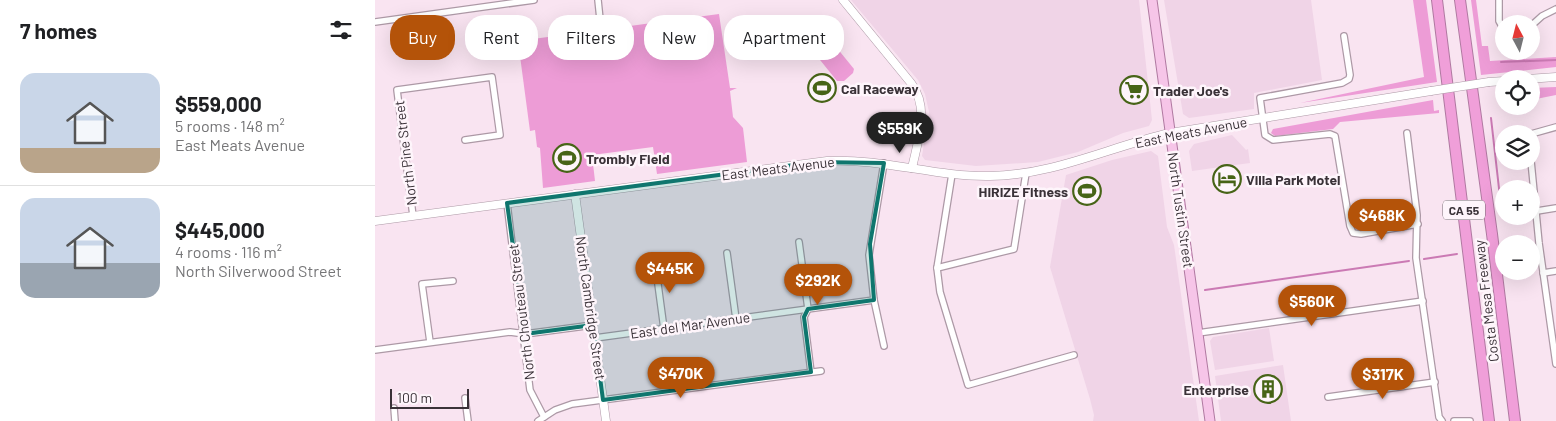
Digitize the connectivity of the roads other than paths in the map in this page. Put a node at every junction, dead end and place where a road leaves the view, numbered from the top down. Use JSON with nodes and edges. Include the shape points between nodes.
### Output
{"nodes":[{"id":1,"x":534,"y":0,"type":"edge"},
{"id":2,"x":598,"y":0,"type":"edge"},
{"id":3,"x":843,"y":0,"type":"edge"},
{"id":4,"x":1152,"y":0,"type":"edge"},
{"id":5,"x":1437,"y":0,"type":"edge"},
{"id":6,"x":1459,"y":0,"type":"edge"},
{"id":7,"x":1499,"y":0,"type":"edge"},
{"id":8,"x":1556,"y":10,"type":"edge"},
{"id":9,"x":600,"y":15,"type":"edge"},
{"id":10,"x":1499,"y":15,"type":"edge"},
{"id":11,"x":1540,"y":17,"type":"edge"},
{"id":12,"x":375,"y":22,"type":"edge"},
{"id":13,"x":1344,"y":36,"type":"dead end"},
{"id":14,"x":1556,"y":77,"type":"edge"},
{"id":15,"x":1540,"y":78,"type":"edge"},
{"id":16,"x":1495,"y":82,"type":"edge"},
{"id":17,"x":1262,"y":119,"type":"junction"},
{"id":18,"x":1556,"y":127,"type":"edge"},
{"id":19,"x":1540,"y":131,"type":"edge"},
{"id":20,"x":1170,"y":133,"type":"junction"},
{"id":21,"x":1407,"y":133,"type":"dead end"},
{"id":22,"x":465,"y":140,"type":"dead end"},
{"id":23,"x":884,"y":162,"type":"junction"},
{"id":24,"x":912,"y":168,"type":"junction"},
{"id":25,"x":1026,"y":173,"type":"junction"},
{"id":26,"x":952,"y":174,"type":"junction"},
{"id":27,"x":575,"y":194,"type":"junction"},
{"id":28,"x":507,"y":203,"type":"junction"},
{"id":29,"x":1556,"y":208,"type":"edge"},
{"id":30,"x":1540,"y":211,"type":"edge"},
{"id":31,"x":413,"y":216,"type":"junction"},
{"id":32,"x":375,"y":221,"type":"edge"},
{"id":33,"x":1418,"y":224,"type":"junction"},
{"id":34,"x":1538,"y":225,"type":"edge"},
{"id":35,"x":799,"y":242,"type":"dead end"},
{"id":36,"x":727,"y":253,"type":"dead end"},
{"id":37,"x":655,"y":262,"type":"dead end"},
{"id":38,"x":937,"y":268,"type":"junction"},
{"id":39,"x":1556,"y":271,"type":"edge"},
{"id":40,"x":1543,"y":273,"type":"junction"},
{"id":41,"x":453,"y":281,"type":"dead end"},
{"id":42,"x":874,"y":300,"type":"junction"},
{"id":43,"x":1423,"y":301,"type":"junction"},
{"id":44,"x":808,"y":309,"type":"junction"},
{"id":45,"x":736,"y":319,"type":"junction"},
{"id":46,"x":593,"y":325,"type":"junction"},
{"id":47,"x":664,"y":329,"type":"junction"},
{"id":48,"x":1198,"y":333,"type":"junction"},
{"id":49,"x":525,"y":334,"type":"junction"},
{"id":50,"x":595,"y":338,"type":"junction"},
{"id":51,"x":430,"y":342,"type":"junction"},
{"id":52,"x":884,"y":346,"type":"dead end"},
{"id":53,"x":375,"y":350,"type":"edge"},
{"id":54,"x":1073,"y":354,"type":"dead end"},
{"id":55,"x":1556,"y":364,"type":"edge"},
{"id":56,"x":821,"y":371,"type":"dead end"},
{"id":57,"x":811,"y":372,"type":"junction"},
{"id":58,"x":1435,"y":382,"type":"junction"},
{"id":59,"x":1328,"y":397,"type":"dead end"},
{"id":60,"x":465,"y":398,"type":"dead end"},
{"id":61,"x":603,"y":400,"type":"junction"},
{"id":62,"x":394,"y":408,"type":"dead end"},
{"id":63,"x":544,"y":417,"type":"junction"},
{"id":64,"x":395,"y":421,"type":"edge"},
{"id":65,"x":468,"y":421,"type":"edge"},
{"id":66,"x":538,"y":421,"type":"edge"},
{"id":67,"x":606,"y":421,"type":"edge"},
{"id":68,"x":1210,"y":421,"type":"edge"},
{"id":69,"x":1442,"y":421,"type":"edge"},
{"id":70,"x":1454,"y":421,"type":"edge"},
{"id":71,"x":1470,"y":421,"type":"edge"},
{"id":72,"x":1489,"y":421,"type":"edge"},
{"id":73,"x":1515,"y":421,"type":"edge"}],
"edges":[{"from":1,"to":12,"type":"street"},
{"from":2,"to":9,"type":"street"},
{"from":3,"to":24,"type":"street","via":[[919,96],[921,120]]},
{"from":4,"to":20,"type":"main road","name":"North Tustin Street"},
{"from":5,"to":72,"type":"highway","name":"Costa Mesa Freeway","number":"CA 55"},
{"from":6,"to":73,"type":"highway","name":"Costa Mesa Freeway","number":"CA 55"},
{"from":7,"to":10,"type":"street"},
{"from":8,"to":11,"type":"street"},
{"from":13,"to":17,"type":"street","via":[[1350,75],[1346,82],[1260,98]]},
{"from":14,"to":15,"type":"street"},
{"from":16,"to":17,"type":"street","name":"East Meats Avenue","bridge":true},
{"from":17,"to":20,"type":"street","name":"East Meats Avenue"},
{"from":17,"to":33,"type":"street","via":[[1265,135],[1270,140],[1335,136],[1351,231],[1361,234]]},
{"from":18,"to":19,"type":"street"},
{"from":20,"to":25,"type":"street","name":"East Meats Avenue","via":[[1063,166]]},
{"from":20,"to":48,"type":"main road","name":"North Tustin Street"},
{"from":21,"to":33,"type":"street"},
{"from":22,"to":31,"type":"street","name":"North Pine Street","via":[[500,135],[492,77],[397,90]]},
{"from":23,"to":24,"type":"street","name":"East Meats Avenue"},
{"from":23,"to":27,"type":"street","name":"East Meats Avenue","via":[[816,162]]},
{"from":23,"to":42,"type":"street","via":[[870,244]]},
{"from":24,"to":26,"type":"street","name":"East Meats Avenue"},
{"from":25,"to":26,"type":"street","name":"East Meats Avenue"},
{"from":25,"to":38,"type":"street","via":[[1015,249]]},
{"from":26,"to":38,"type":"street"},
{"from":27,"to":28,"type":"street","name":"East Meats Avenue"},
{"from":27,"to":46,"type":"street","name":"North Cambridge Street"},
{"from":28,"to":31,"type":"street","name":"East Meats Avenue"},
{"from":28,"to":49,"type":"street","name":"North Chouteau Street"},
{"from":29,"to":30,"type":"street"},
{"from":31,"to":32,"type":"street","name":"East Meats Avenue"},
{"from":33,"to":43,"type":"street","via":[[1415,247]]},
{"from":34,"to":40,"type":"street"},
{"from":35,"to":44,"type":"street"},
{"from":36,"to":45,"type":"street"},
{"from":37,"to":47,"type":"street"},
{"from":38,"to":54,"type":"street","via":[[940,292],[967,385]]},
{"from":39,"to":40,"type":"street"},
{"from":40,"to":55,"type":"street"},
{"from":41,"to":51,"type":"street","via":[[422,284]]},
{"from":42,"to":44,"type":"street","name":"East del Mar Avenue"},
{"from":42,"to":52,"type":"street"},
{"from":43,"to":48,"type":"street"},
{"from":43,"to":58,"type":"street"},
{"from":44,"to":45,"type":"street","name":"East del Mar Avenue"},
{"from":44,"to":57,"type":"street","via":[[804,317]]},
{"from":45,"to":47,"type":"street","name":"East del Mar Avenue"},
{"from":46,"to":49,"type":"street"},
{"from":46,"to":50,"type":"street","name":"North Cambridge Street"},
{"from":47,"to":50,"type":"street","name":"East del Mar Avenue"},
{"from":48,"to":68,"type":"main road","name":"North Tustin Street"},
{"from":49,"to":51,"type":"street","via":[[510,332]]},
{"from":49,"to":63,"type":"street","name":"North Chouteau Street","via":[[530,390]]},
{"from":50,"to":61,"type":"street","name":"North Cambridge Street"},
{"from":51,"to":53,"type":"street"},
{"from":56,"to":57,"type":"street"},
{"from":57,"to":61,"type":"street"},
{"from":58,"to":59,"type":"street"},
{"from":58,"to":69,"type":"street"},
{"from":60,"to":65,"type":"street"},
{"from":61,"to":63,"type":"street","via":[[564,406]]},
{"from":61,"to":67,"type":"street","name":"North Cambridge Street"},
{"from":62,"to":64,"type":"street"},
{"from":63,"to":66,"type":"street"},
{"from":70,"to":71,"type":"street"}]}
